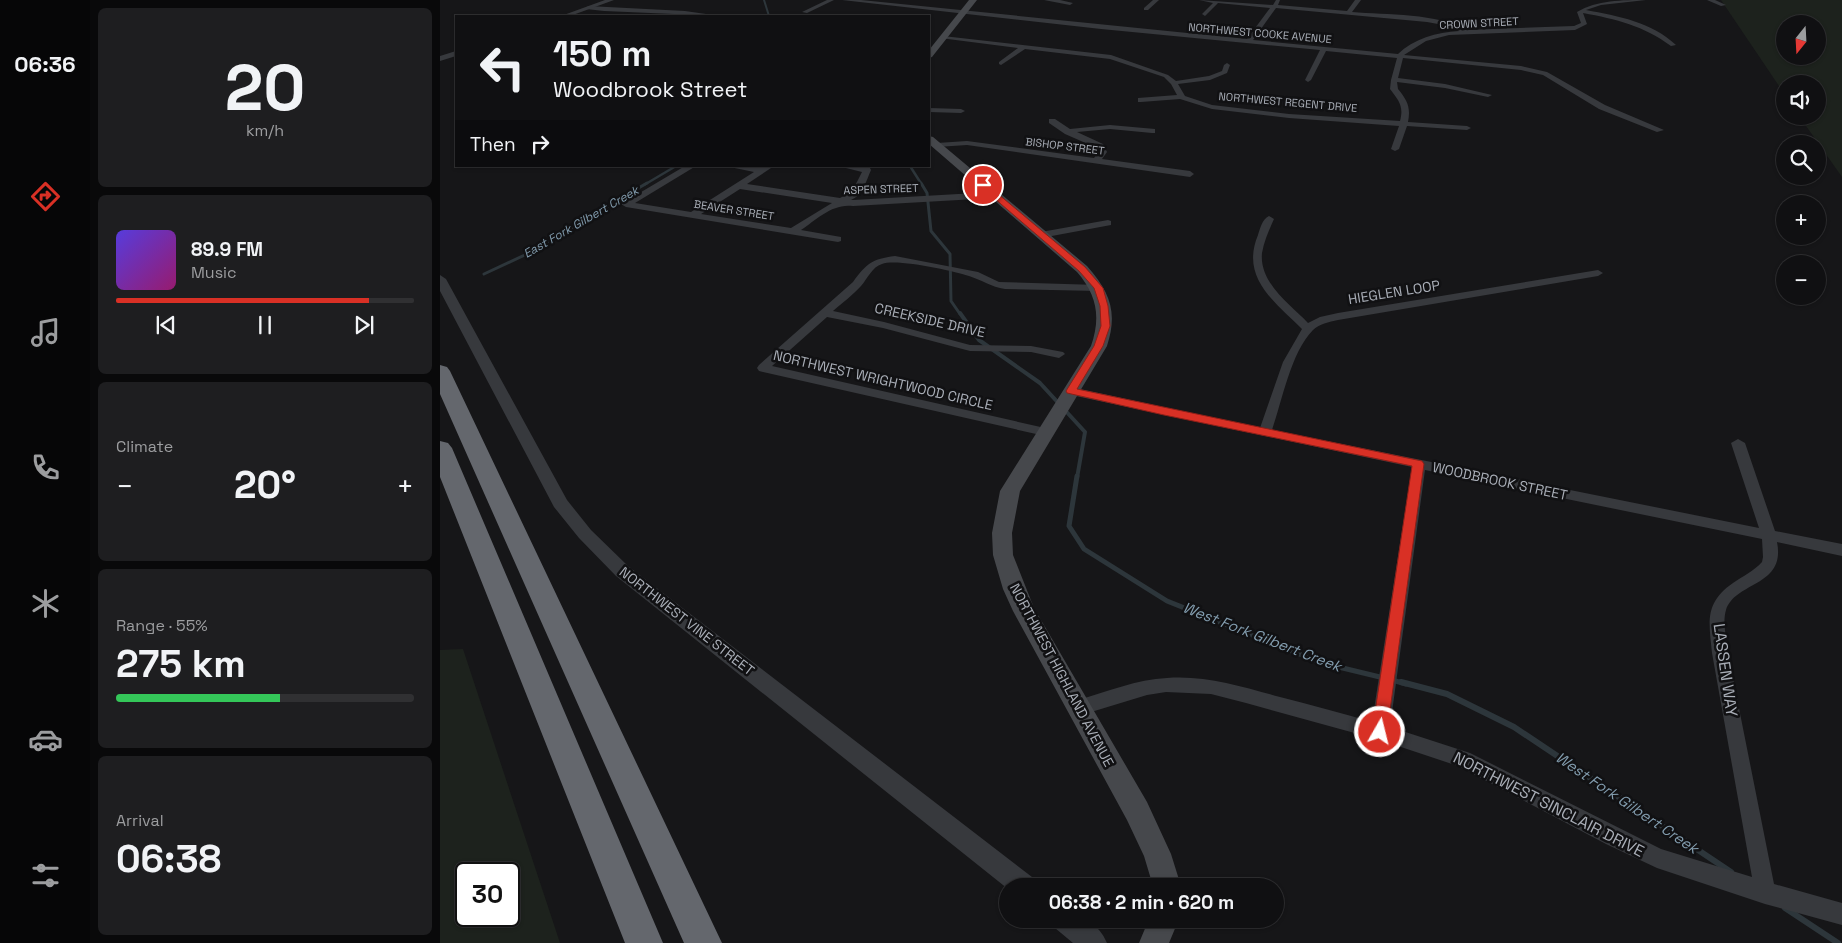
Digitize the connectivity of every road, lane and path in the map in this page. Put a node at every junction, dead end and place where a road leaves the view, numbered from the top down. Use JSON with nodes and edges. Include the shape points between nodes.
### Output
{"nodes":[{"id":1,"x":611,"y":0,"type":"edge"},
{"id":2,"x":831,"y":0,"type":"edge"},
{"id":3,"x":845,"y":0,"type":"edge"},
{"id":4,"x":973,"y":0,"type":"edge"},
{"id":5,"x":1047,"y":0,"type":"edge"},
{"id":6,"x":1156,"y":0,"type":"edge"},
{"id":7,"x":1202,"y":0,"type":"edge"},
{"id":8,"x":1279,"y":0,"type":"edge"},
{"id":9,"x":1358,"y":0,"type":"edge"},
{"id":10,"x":1643,"y":0,"type":"edge"},
{"id":11,"x":1710,"y":0,"type":"edge"},
{"id":12,"x":1217,"y":1,"type":"junction"},
{"id":13,"x":1070,"y":3,"type":"dead end"},
{"id":14,"x":1723,"y":4,"type":"dead end"},
{"id":15,"x":1274,"y":6,"type":"junction"},
{"id":16,"x":588,"y":8,"type":"junction"},
{"id":17,"x":1146,"y":9,"type":"dead end"},
{"id":18,"x":1580,"y":11,"type":"junction"},
{"id":19,"x":805,"y":12,"type":"dead end"},
{"id":20,"x":962,"y":12,"type":"junction"},
{"id":21,"x":1349,"y":12,"type":"junction"},
{"id":22,"x":1205,"y":14,"type":"dead end"},
{"id":23,"x":567,"y":15,"type":"edge"},
{"id":24,"x":708,"y":15,"type":"edge"},
{"id":25,"x":1466,"y":32,"type":"junction"},
{"id":26,"x":943,"y":38,"type":"junction"},
{"id":27,"x":1248,"y":42,"type":"junction"},
{"id":28,"x":1673,"y":45,"type":"dead end"},
{"id":29,"x":1024,"y":46,"type":"junction"},
{"id":30,"x":1324,"y":49,"type":"junction"},
{"id":31,"x":455,"y":53,"type":"edge"},
{"id":32,"x":930,"y":54,"type":"edge"},
{"id":33,"x":1100,"y":54,"type":"junction"},
{"id":34,"x":1400,"y":56,"type":"junction"},
{"id":35,"x":440,"y":59,"type":"edge"},
{"id":36,"x":1002,"y":63,"type":"dead end"},
{"id":37,"x":1086,"y":63,"type":"dead end"},
{"id":38,"x":1227,"y":65,"type":"dead end"},
{"id":39,"x":1308,"y":80,"type":"dead end"},
{"id":40,"x":1394,"y":80,"type":"junction"},
{"id":41,"x":1174,"y":83,"type":"junction"},
{"id":42,"x":1488,"y":95,"type":"dead end"},
{"id":43,"x":1182,"y":97,"type":"junction"},
{"id":44,"x":1141,"y":100,"type":"dead end"},
{"id":45,"x":930,"y":110,"type":"edge"},
{"id":46,"x":961,"y":111,"type":"dead end"},
{"id":47,"x":1052,"y":121,"type":"dead end"},
{"id":48,"x":1403,"y":124,"type":"junction"},
{"id":49,"x":1467,"y":128,"type":"dead end"},
{"id":50,"x":1660,"y":130,"type":"dead end"},
{"id":51,"x":1068,"y":132,"type":"junction"},
{"id":52,"x":1152,"y":132,"type":"dead end"},
{"id":53,"x":933,"y":142,"type":"edge"},
{"id":54,"x":1395,"y":149,"type":"dead end"},
{"id":55,"x":1096,"y":161,"type":"junction"},
{"id":56,"x":690,"y":167,"type":"edge"},
{"id":57,"x":741,"y":167,"type":"edge"},
{"id":58,"x":848,"y":167,"type":"edge"},
{"id":59,"x":766,"y":169,"type":"edge"},
{"id":60,"x":1190,"y":174,"type":"dead end"},
{"id":61,"x":739,"y":186,"type":"junction"},
{"id":62,"x":994,"y":195,"type":"junction"},
{"id":63,"x":841,"y":202,"type":"junction"},
{"id":64,"x":692,"y":215,"type":"junction"},
{"id":65,"x":1269,"y":219,"type":"dead end"},
{"id":66,"x":1108,"y":223,"type":"dead end"},
{"id":67,"x":792,"y":231,"type":"junction"},
{"id":68,"x":1041,"y":235,"type":"junction"},
{"id":69,"x":838,"y":239,"type":"dead end"},
{"id":70,"x":1598,"y":273,"type":"dead end"},
{"id":71,"x":440,"y":280,"type":"edge"},
{"id":72,"x":1098,"y":288,"type":"junction"},
{"id":73,"x":824,"y":313,"type":"junction"},
{"id":74,"x":1308,"y":329,"type":"junction"},
{"id":75,"x":1059,"y":354,"type":"dead end"},
{"id":76,"x":440,"y":371,"type":"edge"},
{"id":77,"x":1071,"y":391,"type":"junction"},
{"id":78,"x":1045,"y":432,"type":"junction"},
{"id":79,"x":1265,"y":433,"type":"junction"},
{"id":80,"x":1738,"y":443,"type":"dead end"},
{"id":81,"x":440,"y":448,"type":"edge"},
{"id":82,"x":1418,"y":464,"type":"junction"},
{"id":83,"x":1768,"y":536,"type":"junction"},
{"id":84,"x":1842,"y":550,"type":"edge"},
{"id":85,"x":1078,"y":708,"type":"junction"},
{"id":86,"x":1380,"y":732,"type":"junction"},
{"id":87,"x":1013,"y":878,"type":"edge"},
{"id":88,"x":1164,"y":878,"type":"edge"},
{"id":89,"x":1765,"y":893,"type":"junction"},
{"id":90,"x":1842,"y":914,"type":"edge"},
{"id":91,"x":1075,"y":928,"type":"edge"},
{"id":92,"x":1160,"y":928,"type":"edge"},
{"id":93,"x":644,"y":943,"type":"edge"},
{"id":94,"x":703,"y":943,"type":"edge"},
{"id":95,"x":1094,"y":943,"type":"edge"},
{"id":96,"x":1154,"y":943,"type":"edge"}],
"edges":[{"from":1,"to":16,"type":"street"},
{"from":2,"to":19,"type":"street"},
{"from":3,"to":20,"type":"street","name":"NORTHWEST COOKE AVENUE"},
{"from":4,"to":20,"type":"main road"},
{"from":5,"to":13,"type":"street"},
{"from":6,"to":17,"type":"street"},
{"from":7,"to":12,"type":"street"},
{"from":8,"to":15,"type":"street"},
{"from":9,"to":21,"type":"street"},
{"from":10,"to":18,"type":"street","via":[[1600,3]]},
{"from":11,"to":14,"type":"street"},
{"from":12,"to":15,"type":"street"},
{"from":12,"to":22,"type":"street"},
{"from":15,"to":21,"type":"street"},
{"from":15,"to":27,"type":"street"},
{"from":16,"to":23,"type":"street"},
{"from":16,"to":24,"type":"street"},
{"from":18,"to":25,"type":"street","name":"CROWN STREET","via":[[1584,24],[1570,29]]},
{"from":18,"to":28,"type":"street","via":[[1646,27]]},
{"from":20,"to":26,"type":"main road"},
{"from":20,"to":27,"type":"street","name":"NORTHWEST COOKE AVENUE"},
{"from":21,"to":25,"type":"street","via":[[1435,21]]},
{"from":25,"to":34,"type":"street","name":"CROWN STREET","via":[[1431,36]]},
{"from":26,"to":29,"type":"street"},
{"from":26,"to":32,"type":"main road"},
{"from":27,"to":30,"type":"street","name":"NORTHWEST COOKE AVENUE"},
{"from":29,"to":33,"type":"street"},
{"from":29,"to":36,"type":"street"},
{"from":30,"to":34,"type":"street","name":"NORTHWEST COOKE AVENUE"},
{"from":30,"to":39,"type":"street"},
{"from":31,"to":35,"type":"street"},
{"from":33,"to":37,"type":"street"},
{"from":33,"to":41,"type":"street","via":[[1152,70]]},
{"from":34,"to":40,"type":"street"},
{"from":34,"to":50,"type":"street","name":"NORTHWEST COOKE AVENUE","via":[[1538,71],[1602,107]]},
{"from":38,"to":41,"type":"street","via":[[1225,72],[1215,77]]},
{"from":40,"to":42,"type":"street"},
{"from":40,"to":48,"type":"street","via":[[1394,89],[1406,106]]},
{"from":41,"to":43,"type":"street"},
{"from":43,"to":44,"type":"street"},
{"from":43,"to":48,"type":"street","name":"NORTHWEST REGENT DRIVE","via":[[1193,103],[1228,110]]},
{"from":45,"to":46,"type":"street"},
{"from":47,"to":51,"type":"street"},
{"from":48,"to":49,"type":"street","name":"NORTHWEST REGENT DRIVE"},
{"from":48,"to":54,"type":"street"},
{"from":51,"to":52,"type":"street","via":[[1104,126]]},
{"from":51,"to":55,"type":"street","via":[[1100,146],[1103,152]]},
{"from":53,"to":55,"type":"street","name":"BISHOP STREET","via":[[967,143]]},
{"from":53,"to":62,"type":"main road","name":"NORTHWEST HIGHLAND AVENUE"},
{"from":55,"to":60,"type":"street","name":"BISHOP STREET"},
{"from":56,"to":64,"type":"street","name":"BEAVER STREET","via":[[626,204]]},
{"from":57,"to":59,"type":"street"},
{"from":58,"to":63,"type":"street","via":[[867,170],[855,194]]},
{"from":59,"to":61,"type":"street"},
{"from":61,"to":63,"type":"street","name":"ASPEN STREET"},
{"from":61,"to":64,"type":"street"},
{"from":62,"to":63,"type":"street","name":"ASPEN STREET"},
{"from":62,"to":68,"type":"main road","name":"NORTHWEST HIGHLAND AVENUE"},
{"from":63,"to":67,"type":"street"},
{"from":64,"to":67,"type":"street","name":"BEAVER STREET"},
{"from":65,"to":74,"type":"street","via":[[1258,247],[1258,269],[1268,288]]},
{"from":66,"to":68,"type":"street"},
{"from":67,"to":69,"type":"street","name":"BEAVER STREET"},
{"from":68,"to":72,"type":"main road","name":"NORTHWEST HIGHLAND AVENUE","via":[[1082,269]]},
{"from":70,"to":74,"type":"street","name":"HIEGLEN LOOP","via":[[1342,316]]},
{"from":71,"to":87,"type":"street","name":"NORTHWEST VINE STREET","via":[[560,503],[585,534],[622,571]]},
{"from":72,"to":73,"type":"street","name":"NORTHWEST WRIGHTWOOD CIRCLE","via":[[997,285],[964,271],[887,259],[873,265]]},
{"from":72,"to":77,"type":"main road","name":"NORTHWEST HIGHLAND AVENUE","via":[[1106,326]]},
{"from":73,"to":75,"type":"street","name":"CREEKSIDE DRIVE","via":[[970,348],[1031,349]]},
{"from":73,"to":78,"type":"street","name":"NORTHWEST WRIGHTWOOD CIRCLE","via":[[764,368]]},
{"from":74,"to":79,"type":"street","via":[[1292,355]]},
{"from":76,"to":94,"type":"highway"},
{"from":77,"to":78,"type":"main road","name":"NORTHWEST HIGHLAND AVENUE"},
{"from":77,"to":79,"type":"street","name":"WOODBROOK STREET"},
{"from":78,"to":85,"type":"main road","name":"NORTHWEST HIGHLAND AVENUE","via":[[1010,491],[1002,533],[1004,555],[1014,590]]},
{"from":79,"to":82,"type":"street","name":"WOODBROOK STREET"},
{"from":80,"to":83,"type":"street","name":"LASSEN WAY"},
{"from":81,"to":93,"type":"highway"},
{"from":82,"to":83,"type":"street","name":"WOODBROOK STREET"},
{"from":82,"to":86,"type":"street"},
{"from":83,"to":84,"type":"street","name":"WOODBROOK STREET"},
{"from":83,"to":89,"type":"street","name":"LASSEN WAY","via":[[1769,566],[1733,591],[1718,611],[1720,653]]},
{"from":85,"to":86,"type":"street","name":"NORTHWEST SINCLAIR DRIVE","via":[[1147,688],[1188,684],[1246,695]]},
{"from":85,"to":88,"type":"main road","name":"NORTHWEST HIGHLAND AVENUE","via":[[1137,811],[1157,854]]},
{"from":86,"to":89,"type":"street","name":"NORTHWEST SINCLAIR DRIVE","via":[[1463,759],[1657,858]]},
{"from":89,"to":90,"type":"street","name":"NORTHWEST SINCLAIR DRIVE"},
{"from":91,"to":95,"type":"street"},
{"from":92,"to":96,"type":"main road"}]}
